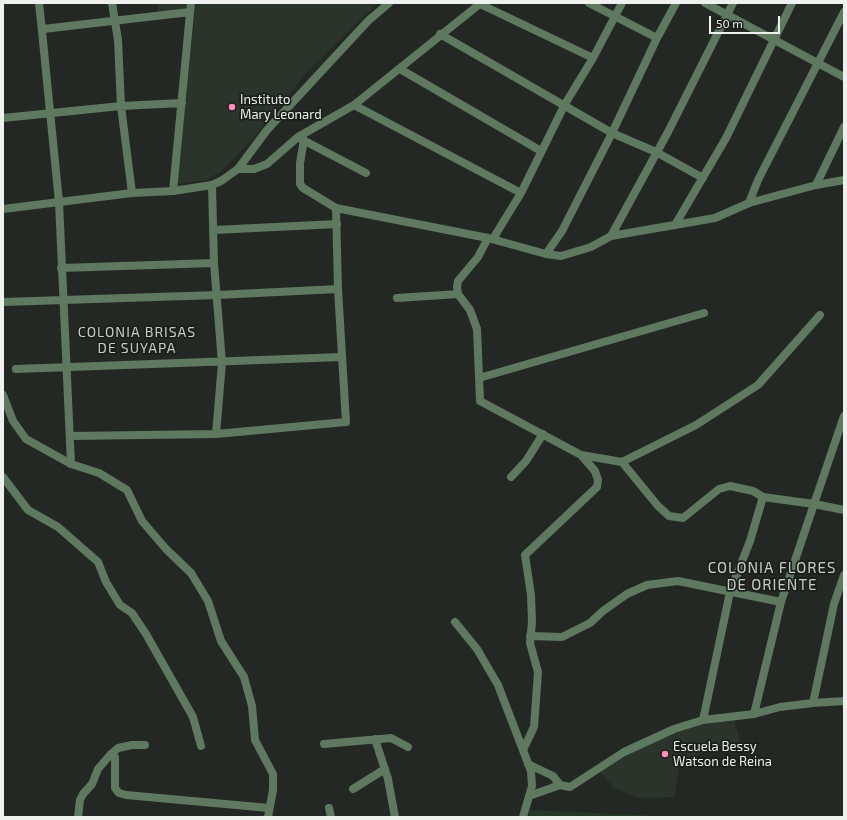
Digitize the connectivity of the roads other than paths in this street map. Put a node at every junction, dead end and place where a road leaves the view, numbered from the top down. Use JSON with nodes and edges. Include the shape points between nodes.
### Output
{"nodes":[{"id":1,"x":39,"y":3,"type":"edge"},
{"id":2,"x":112,"y":3,"type":"edge"},
{"id":3,"x":191,"y":3,"type":"edge"},
{"id":4,"x":389,"y":3,"type":"edge"},
{"id":5,"x":480,"y":3,"type":"edge"},
{"id":6,"x":589,"y":3,"type":"edge"},
{"id":7,"x":622,"y":3,"type":"edge"},
{"id":8,"x":676,"y":3,"type":"edge"},
{"id":9,"x":705,"y":3,"type":"edge"},
{"id":10,"x":734,"y":3,"type":"edge"},
{"id":11,"x":792,"y":3,"type":"edge"},
{"id":12,"x":190,"y":12,"type":"junction"},
{"id":13,"x":844,"y":12,"type":"edge"},
{"id":14,"x":727,"y":15,"type":"junction"},
{"id":15,"x":615,"y":17,"type":"junction"},
{"id":16,"x":115,"y":21,"type":"junction"},
{"id":17,"x":42,"y":31,"type":"junction"},
{"id":18,"x":440,"y":34,"type":"junction"},
{"id":19,"x":657,"y":38,"type":"junction"},
{"id":20,"x":772,"y":40,"type":"junction"},
{"id":21,"x":593,"y":58,"type":"junction"},
{"id":22,"x":818,"y":64,"type":"junction"},
{"id":23,"x":400,"y":69,"type":"junction"},
{"id":24,"x":844,"y":77,"type":"edge"},
{"id":25,"x":182,"y":103,"type":"junction"},
{"id":26,"x":354,"y":104,"type":"junction"},
{"id":27,"x":564,"y":104,"type":"junction"},
{"id":28,"x":121,"y":106,"type":"junction"},
{"id":29,"x":49,"y":115,"type":"junction"},
{"id":30,"x":3,"y":118,"type":"edge"},
{"id":31,"x":844,"y":127,"type":"edge"},
{"id":32,"x":612,"y":133,"type":"junction"},
{"id":33,"x":301,"y":139,"type":"junction"},
{"id":34,"x":541,"y":151,"type":"junction"},
{"id":35,"x":656,"y":152,"type":"junction"},
{"id":36,"x":238,"y":169,"type":"junction"},
{"id":37,"x":366,"y":173,"type":"dead end"},
{"id":38,"x":703,"y":178,"type":"junction"},
{"id":39,"x":844,"y":180,"type":"edge"},
{"id":40,"x":816,"y":184,"type":"junction"},
{"id":41,"x":212,"y":185,"type":"junction"},
{"id":42,"x":173,"y":191,"type":"junction"},
{"id":43,"x":132,"y":193,"type":"junction"},
{"id":44,"x":521,"y":193,"type":"junction"},
{"id":45,"x":59,"y":202,"type":"junction"},
{"id":46,"x":749,"y":203,"type":"junction"},
{"id":47,"x":336,"y":208,"type":"junction"},
{"id":48,"x":3,"y":209,"type":"edge"},
{"id":49,"x":337,"y":224,"type":"junction"},
{"id":50,"x":675,"y":225,"type":"junction"},
{"id":51,"x":214,"y":230,"type":"junction"},
{"id":52,"x":611,"y":236,"type":"junction"},
{"id":53,"x":488,"y":238,"type":"junction"},
{"id":54,"x":499,"y":241,"type":"junction"},
{"id":55,"x":546,"y":254,"type":"junction"},
{"id":56,"x":214,"y":263,"type":"junction"},
{"id":57,"x":61,"y":268,"type":"junction"},
{"id":58,"x":338,"y":289,"type":"junction"},
{"id":59,"x":458,"y":294,"type":"junction"},
{"id":60,"x":217,"y":295,"type":"junction"},
{"id":61,"x":398,"y":298,"type":"dead end"},
{"id":62,"x":64,"y":300,"type":"junction"},
{"id":63,"x":3,"y":302,"type":"edge"},
{"id":64,"x":704,"y":313,"type":"dead end"},
{"id":65,"x":820,"y":315,"type":"dead end"},
{"id":66,"x":342,"y":357,"type":"junction"},
{"id":67,"x":222,"y":362,"type":"junction"},
{"id":68,"x":67,"y":367,"type":"junction"},
{"id":69,"x":16,"y":369,"type":"dead end"},
{"id":70,"x":479,"y":378,"type":"junction"},
{"id":71,"x":3,"y":395,"type":"edge"},
{"id":72,"x":844,"y":416,"type":"edge"},
{"id":73,"x":216,"y":434,"type":"junction"},
{"id":74,"x":543,"y":434,"type":"junction"},
{"id":75,"x":71,"y":436,"type":"junction"},
{"id":76,"x":581,"y":455,"type":"junction"},
{"id":77,"x":622,"y":462,"type":"junction"},
{"id":78,"x":71,"y":464,"type":"junction"},
{"id":79,"x":3,"y":477,"type":"edge"},
{"id":80,"x":511,"y":477,"type":"dead end"},
{"id":81,"x":764,"y":497,"type":"junction"},
{"id":82,"x":814,"y":504,"type":"junction"},
{"id":83,"x":844,"y":510,"type":"edge"},
{"id":84,"x":844,"y":576,"type":"edge"},
{"id":85,"x":730,"y":592,"type":"junction"},
{"id":86,"x":780,"y":602,"type":"junction"},
{"id":87,"x":455,"y":622,"type":"dead end"},
{"id":88,"x":530,"y":636,"type":"junction"},
{"id":89,"x":844,"y":701,"type":"edge"},
{"id":90,"x":813,"y":703,"type":"junction"},
{"id":91,"x":754,"y":714,"type":"junction"},
{"id":92,"x":703,"y":720,"type":"junction"},
{"id":93,"x":375,"y":739,"type":"junction"},
{"id":94,"x":324,"y":744,"type":"dead end"},
{"id":95,"x":145,"y":745,"type":"dead end"},
{"id":96,"x":201,"y":746,"type":"dead end"},
{"id":97,"x":408,"y":747,"type":"dead end"},
{"id":98,"x":523,"y":750,"type":"junction"},
{"id":99,"x":110,"y":755,"type":"junction"},
{"id":100,"x":528,"y":764,"type":"junction"},
{"id":101,"x":385,"y":770,"type":"junction"},
{"id":102,"x":560,"y":785,"type":"junction"},
{"id":103,"x":353,"y":789,"type":"dead end"},
{"id":104,"x":529,"y":796,"type":"junction"},
{"id":105,"x":329,"y":808,"type":"dead end"},
{"id":106,"x":269,"y":813,"type":"edge"},
{"id":107,"x":78,"y":817,"type":"edge"},
{"id":108,"x":330,"y":817,"type":"edge"},
{"id":109,"x":395,"y":817,"type":"edge"},
{"id":110,"x":523,"y":817,"type":"edge"}],
"edges":[{"from":1,"to":17,"type":"street"},
{"from":2,"to":16,"type":"street"},
{"from":3,"to":12,"type":"street"},
{"from":4,"to":36,"type":"street","via":[[368,21],[267,130]]},
{"from":5,"to":18,"type":"street"},
{"from":5,"to":21,"type":"street"},
{"from":6,"to":15,"type":"street"},
{"from":7,"to":15,"type":"street"},
{"from":8,"to":19,"type":"street"},
{"from":9,"to":14,"type":"street"},
{"from":10,"to":14,"type":"street"},
{"from":11,"to":20,"type":"street"},
{"from":12,"to":16,"type":"street"},
{"from":12,"to":25,"type":"street"},
{"from":13,"to":22,"type":"street"},
{"from":14,"to":20,"type":"street"},
{"from":14,"to":35,"type":"street"},
{"from":15,"to":19,"type":"street"},
{"from":15,"to":21,"type":"street"},
{"from":16,"to":17,"type":"street"},
{"from":16,"to":28,"type":"street"},
{"from":17,"to":29,"type":"street"},
{"from":18,"to":23,"type":"street"},
{"from":18,"to":27,"type":"street"},
{"from":19,"to":32,"type":"street"},
{"from":20,"to":22,"type":"street"},
{"from":20,"to":38,"type":"street","via":[[726,138]]},
{"from":21,"to":27,"type":"street"},
{"from":22,"to":24,"type":"street"},
{"from":22,"to":46,"type":"street","via":[[758,180]]},
{"from":23,"to":26,"type":"street"},
{"from":23,"to":34,"type":"street"},
{"from":25,"to":28,"type":"street"},
{"from":25,"to":42,"type":"street"},
{"from":26,"to":33,"type":"street"},
{"from":26,"to":44,"type":"street"},
{"from":27,"to":32,"type":"street"},
{"from":27,"to":34,"type":"street"},
{"from":28,"to":29,"type":"street"},
{"from":28,"to":43,"type":"street"},
{"from":29,"to":30,"type":"street"},
{"from":29,"to":45,"type":"street"},
{"from":31,"to":40,"type":"street"},
{"from":32,"to":35,"type":"street"},
{"from":32,"to":55,"type":"street","via":[[562,231]]},
{"from":33,"to":36,"type":"street","via":[[262,166]]},
{"from":33,"to":37,"type":"street"},
{"from":33,"to":47,"type":"street","via":[[300,184]]},
{"from":34,"to":44,"type":"street"},
{"from":35,"to":38,"type":"street"},
{"from":35,"to":52,"type":"street"},
{"from":36,"to":41,"type":"street"},
{"from":38,"to":50,"type":"street"},
{"from":39,"to":40,"type":"street"},
{"from":40,"to":46,"type":"street"},
{"from":41,"to":42,"type":"street"},
{"from":41,"to":51,"type":"street"},
{"from":42,"to":43,"type":"street"},
{"from":43,"to":45,"type":"street"},
{"from":44,"to":54,"type":"street","via":[[494,237]]},
{"from":45,"to":48,"type":"street"},
{"from":45,"to":57,"type":"street"},
{"from":46,"to":50,"type":"street","via":[[715,218]]},
{"from":47,"to":49,"type":"street"},
{"from":47,"to":53,"type":"street"},
{"from":49,"to":51,"type":"street"},
{"from":49,"to":58,"type":"street"},
{"from":50,"to":52,"type":"street"},
{"from":51,"to":56,"type":"street"},
{"from":52,"to":55,"type":"street","via":[[591,246],[560,256]]},
{"from":53,"to":54,"type":"street"},
{"from":53,"to":59,"type":"street","via":[[478,257],[458,281]]},
{"from":54,"to":55,"type":"street"},
{"from":56,"to":57,"type":"street"},
{"from":56,"to":60,"type":"street"},
{"from":57,"to":62,"type":"street"},
{"from":58,"to":60,"type":"street"},
{"from":58,"to":66,"type":"street"},
{"from":59,"to":61,"type":"street"},
{"from":59,"to":70,"type":"street","via":[[470,310],[477,330]]},
{"from":60,"to":62,"type":"street"},
{"from":60,"to":67,"type":"street"},
{"from":62,"to":63,"type":"street"},
{"from":62,"to":68,"type":"street"},
{"from":64,"to":70,"type":"street"},
{"from":65,"to":77,"type":"street","via":[[758,385],[696,425]]},
{"from":66,"to":67,"type":"street"},
{"from":66,"to":73,"type":"street","via":[[346,422]]},
{"from":67,"to":68,"type":"street"},
{"from":67,"to":73,"type":"street"},
{"from":68,"to":69,"type":"street"},
{"from":68,"to":75,"type":"street"},
{"from":70,"to":74,"type":"street","via":[[480,401]]},
{"from":71,"to":78,"type":"street","via":[[13,421],[26,439]]},
{"from":72,"to":82,"type":"street"},
{"from":73,"to":75,"type":"street"},
{"from":74,"to":76,"type":"street"},
{"from":74,"to":80,"type":"street","via":[[526,461]]},
{"from":75,"to":78,"type":"street"},
{"from":76,"to":77,"type":"street"},
{"from":76,"to":88,"type":"street","via":[[595,471],[597,487],[525,555],[531,594]]},
{"from":77,"to":81,"type":"street","via":[[669,516],[683,518],[719,489],[730,486],[753,491]]},
{"from":78,"to":106,"type":"street","via":[[99,473],[127,490],[142,521],[191,573],[208,601],[221,642],[244,677],[252,706],[255,740],[273,774]]},
{"from":79,"to":96,"type":"street","via":[[28,510],[58,527],[98,562],[120,605],[132,614],[146,634],[194,717]]},
{"from":81,"to":82,"type":"street"},
{"from":81,"to":85,"type":"street"},
{"from":82,"to":83,"type":"street"},
{"from":82,"to":86,"type":"street"},
{"from":84,"to":90,"type":"street","via":[[834,604]]},
{"from":85,"to":86,"type":"street"},
{"from":85,"to":88,"type":"street","via":[[678,581],[647,585],[626,594],[590,623],[562,636]]},
{"from":85,"to":92,"type":"street"},
{"from":86,"to":91,"type":"street"},
{"from":87,"to":98,"type":"street","via":[[477,649],[498,685]]},
{"from":88,"to":98,"type":"street","via":[[538,672],[534,727]]},
{"from":89,"to":90,"type":"street"},
{"from":90,"to":91,"type":"street","via":[[780,707]]},
{"from":91,"to":92,"type":"street"},
{"from":92,"to":102,"type":"street","via":[[674,729],[624,752],[570,787]]},
{"from":93,"to":94,"type":"street"},
{"from":93,"to":97,"type":"street","via":[[391,738]]},
{"from":93,"to":101,"type":"street"},
{"from":95,"to":99,"type":"street","via":[[132,744],[118,748]]},
{"from":98,"to":100,"type":"street"},
{"from":99,"to":106,"type":"street","via":[[115,757],[115,788],[119,793]]},
{"from":99,"to":107,"type":"street","via":[[101,764],[92,784],[83,794]]},
{"from":100,"to":102,"type":"street","via":[[553,776]]},
{"from":100,"to":104,"type":"street","via":[[532,780]]},
{"from":101,"to":103,"type":"street"},
{"from":101,"to":109,"type":"street"},
{"from":102,"to":104,"type":"street"},
{"from":104,"to":110,"type":"street"},
{"from":105,"to":108,"type":"street"}]}
